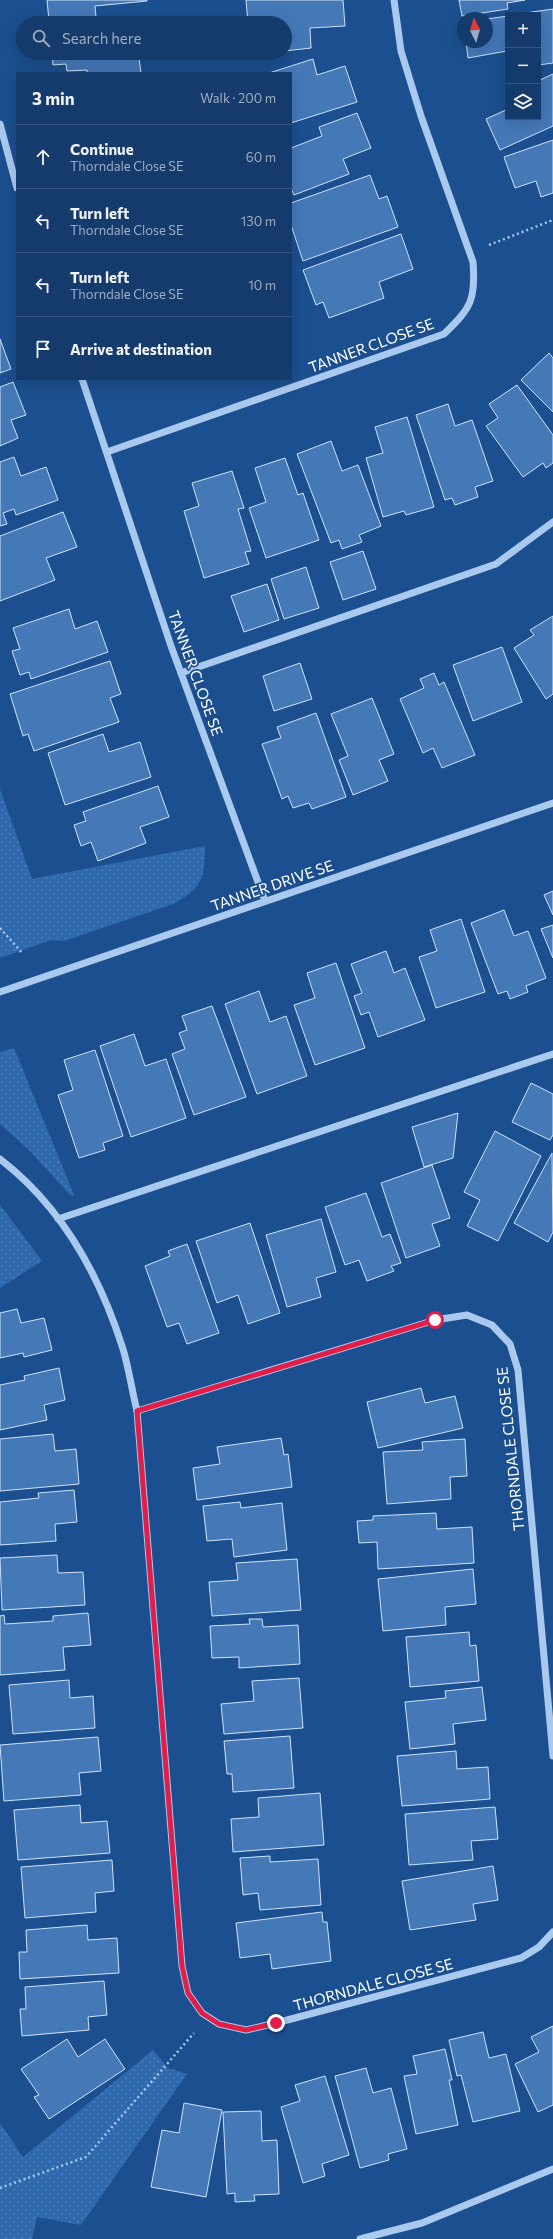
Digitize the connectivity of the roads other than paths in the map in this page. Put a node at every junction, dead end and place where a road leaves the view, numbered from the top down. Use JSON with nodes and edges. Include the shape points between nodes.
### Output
{"nodes":[{"id":1,"x":394,"y":0,"type":"edge"},
{"id":2,"x":0,"y":124,"type":"edge"},
{"id":3,"x":16,"y":184,"type":"edge"},
{"id":4,"x":82,"y":380,"type":"edge"},
{"id":5,"x":107,"y":452,"type":"junction"},
{"id":6,"x":553,"y":522,"type":"edge"},
{"id":7,"x":181,"y":673,"type":"junction"},
{"id":8,"x":553,"y":803,"type":"edge"},
{"id":9,"x":265,"y":901,"type":"junction"},
{"id":10,"x":0,"y":992,"type":"edge"},
{"id":11,"x":553,"y":1054,"type":"edge"},
{"id":12,"x":0,"y":1159,"type":"edge"},
{"id":13,"x":58,"y":1219,"type":"junction"},
{"id":14,"x":137,"y":1411,"type":"junction"},
{"id":15,"x":553,"y":1756,"type":"edge"},
{"id":16,"x":553,"y":1932,"type":"edge"},
{"id":17,"x":553,"y":2169,"type":"edge"},
{"id":18,"x":360,"y":2239,"type":"edge"}],
"edges":[{"from":1,"to":5,"type":"street","name":"TANNER CLOSE SE","via":[[401,51],[421,116],[473,262],[475,282],[471,303],[444,334]]},
{"from":2,"to":3,"type":"street"},
{"from":4,"to":5,"type":"street","name":"TANNER CLOSE SE"},
{"from":5,"to":7,"type":"street","name":"TANNER CLOSE SE"},
{"from":6,"to":7,"type":"street","via":[[496,564]]},
{"from":7,"to":9,"type":"street","name":"TANNER CLOSE SE"},
{"from":8,"to":9,"type":"street","name":"TANNER DRIVE SE"},
{"from":9,"to":10,"type":"street","name":"TANNER DRIVE SE"},
{"from":11,"to":13,"type":"street"},
{"from":12,"to":13,"type":"street","name":"THORNDALE CLOSE SE","via":[[46,1201]]},
{"from":13,"to":14,"type":"street","name":"THORNDALE CLOSE SE","via":[[78,1246],[102,1294],[123,1349]]},
{"from":14,"to":15,"type":"street","name":"THORNDALE CLOSE SE","via":[[435,1320],[467,1315],[492,1325],[510,1344],[518,1370]]},
{"from":14,"to":16,"type":"street","name":"THORNDALE CLOSE SE","via":[[182,1966],[188,1993],[202,2013],[219,2024],[246,2030],[521,1958],[539,1947]]},
{"from":17,"to":18,"type":"street","via":[[422,2223]]}]}
